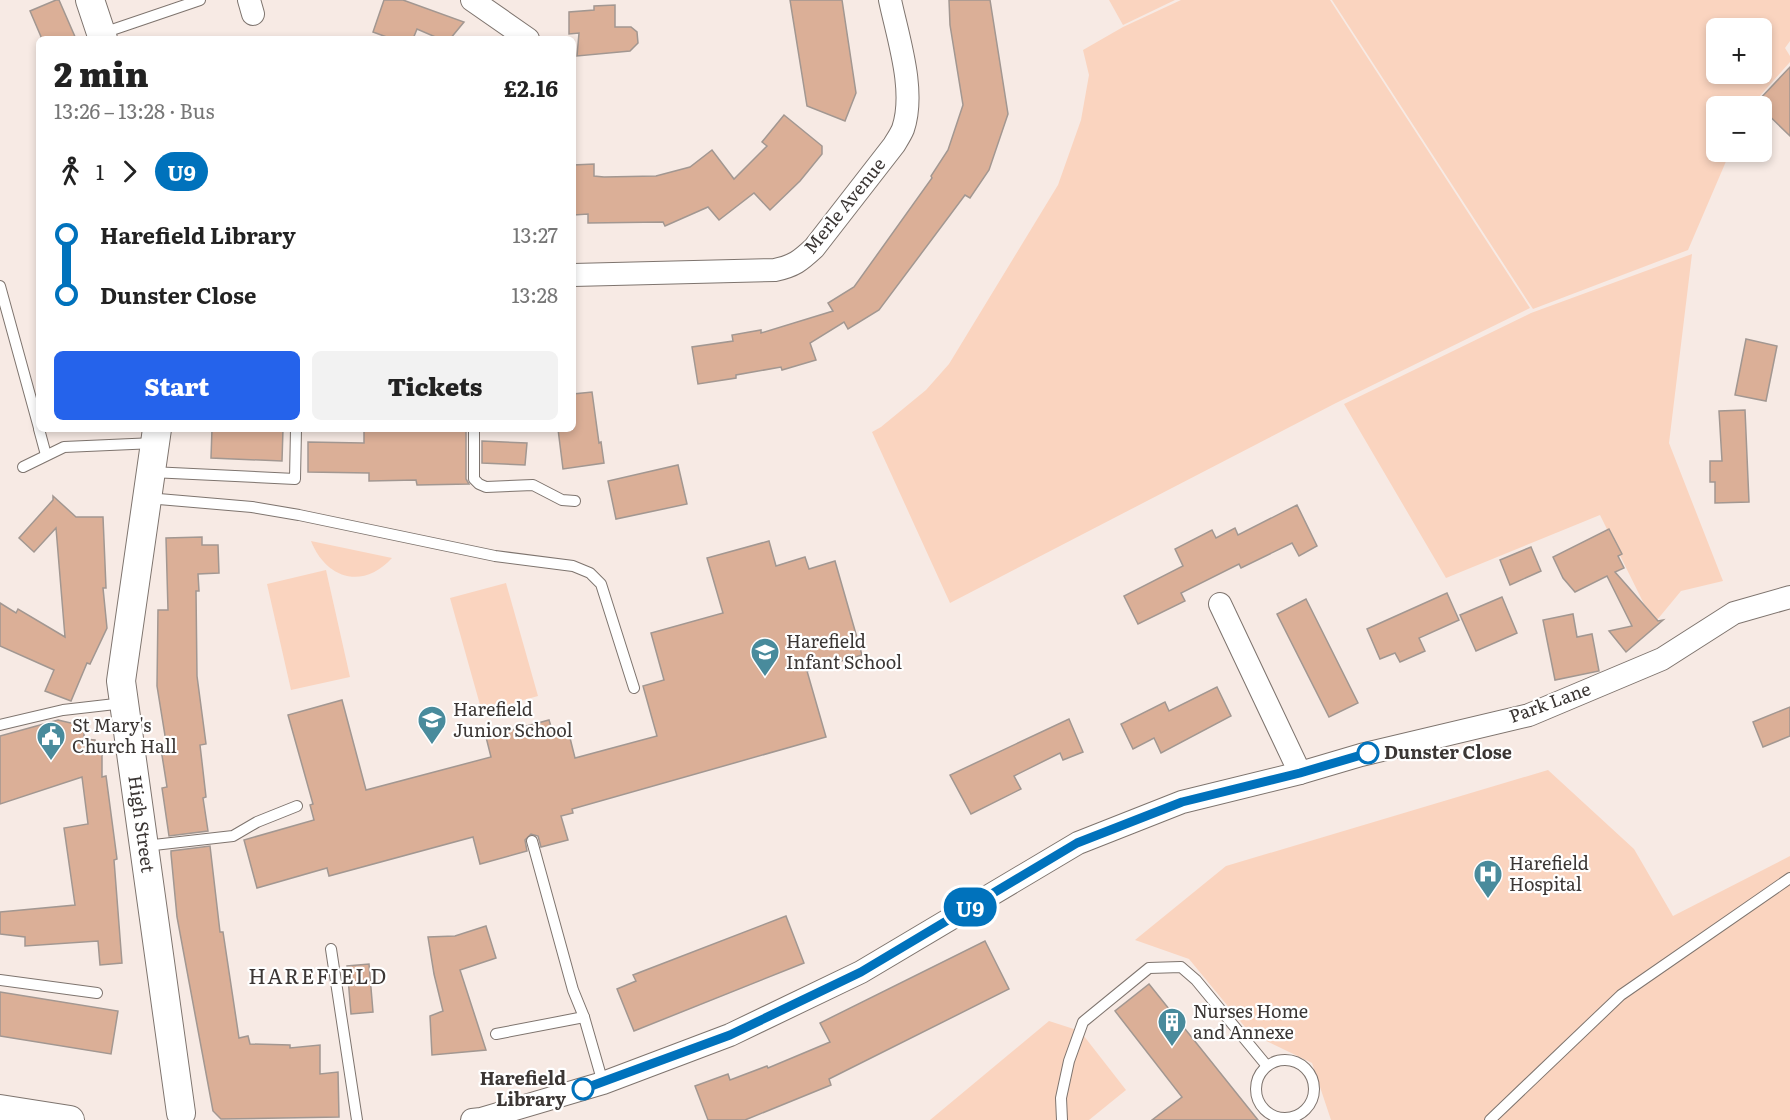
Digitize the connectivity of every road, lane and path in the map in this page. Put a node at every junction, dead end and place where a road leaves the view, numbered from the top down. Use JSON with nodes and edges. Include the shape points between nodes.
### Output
{"nodes":[{"id":1,"x":90,"y":0,"type":"edge"},
{"id":2,"x":200,"y":0,"type":"edge"},
{"id":3,"x":472,"y":0,"type":"edge"},
{"id":4,"x":890,"y":0,"type":"edge"},
{"id":5,"x":102,"y":36,"type":"edge"},
{"id":6,"x":524,"y":36,"type":"edge"},
{"id":7,"x":576,"y":275,"type":"edge"},
{"id":8,"x":0,"y":286,"type":"edge"},
{"id":9,"x":36,"y":418,"type":"edge"},
{"id":10,"x":40,"y":432,"type":"edge"},
{"id":11,"x":296,"y":432,"type":"edge"},
{"id":12,"x":474,"y":432,"type":"edge"},
{"id":13,"x":156,"y":436,"type":"edge"},
{"id":14,"x":46,"y":456,"type":"junction"},
{"id":15,"x":23,"y":467,"type":"dead end"},
{"id":16,"x":149,"y":485,"type":"junction"},
{"id":17,"x":575,"y":501,"type":"dead end"},
{"id":18,"x":1790,"y":597,"type":"edge"},
{"id":19,"x":1220,"y":604,"type":"dead end"},
{"id":20,"x":634,"y":688,"type":"dead end"},
{"id":21,"x":124,"y":703,"type":"junction"},
{"id":22,"x":0,"y":725,"type":"edge"},
{"id":23,"x":1300,"y":773,"type":"junction"},
{"id":24,"x":297,"y":806,"type":"dead end"},
{"id":25,"x":532,"y":841,"type":"dead end"},
{"id":26,"x":144,"y":846,"type":"junction"},
{"id":27,"x":1790,"y":878,"type":"edge"},
{"id":28,"x":331,"y":949,"type":"dead end"},
{"id":29,"x":0,"y":980,"type":"edge"},
{"id":30,"x":97,"y":993,"type":"dead end"},
{"id":31,"x":584,"y":1017,"type":"junction"},
{"id":32,"x":496,"y":1034,"type":"dead end"},
{"id":33,"x":1267,"y":1066,"type":"junction"},
{"id":34,"x":603,"y":1083,"type":"junction"},
{"id":35,"x":0,"y":1109,"type":"edge"},
{"id":36,"x":1305,"y":1116,"type":"edge"},
{"id":37,"x":180,"y":1118,"type":"edge"},
{"id":38,"x":70,"y":1120,"type":"edge"},
{"id":39,"x":357,"y":1120,"type":"edge"},
{"id":40,"x":472,"y":1120,"type":"edge"},
{"id":41,"x":1062,"y":1120,"type":"edge"},
{"id":42,"x":1490,"y":1120,"type":"edge"}],
"edges":[{"from":1,"to":5,"type":"street"},
{"from":2,"to":5,"type":"lane"},
{"from":3,"to":6,"type":"street"},
{"from":4,"to":7,"type":"street","name":"Merle Avenue","via":[[908,85],[903,129],[802,259],[791,267],[775,270]]},
{"from":8,"to":9,"type":"lane"},
{"from":10,"to":14,"type":"lane"},
{"from":11,"to":16,"type":"lane","via":[[295,479]]},
{"from":12,"to":17,"type":"lane","via":[[474,479],[479,484],[533,485],[562,500]]},
{"from":13,"to":14,"type":"lane","via":[[64,447]]},
{"from":13,"to":16,"type":"street","name":"High Street"},
{"from":14,"to":15,"type":"lane"},
{"from":16,"to":20,"type":"lane","via":[[495,556],[573,566],[590,573],[601,584]]},
{"from":16,"to":21,"type":"street","name":"High Street","via":[[121,681]]},
{"from":18,"to":23,"type":"street","name":"Park Lane","via":[[1734,614],[1662,659],[1529,715]]},
{"from":19,"to":23,"type":"street"},
{"from":21,"to":22,"type":"lane","via":[[63,710]]},
{"from":21,"to":26,"type":"street","name":"High Street"},
{"from":23,"to":34,"type":"street","name":"Park Lane","via":[[1182,802],[1077,843],[861,972],[730,1035]]},
{"from":24,"to":26,"type":"lane","via":[[233,836]]},
{"from":25,"to":31,"type":"lane"},
{"from":26,"to":37,"type":"street","name":"High Street"},
{"from":27,"to":42,"type":"lane","via":[[1621,995]]},
{"from":28,"to":39,"type":"lane"},
{"from":29,"to":30,"type":"lane"},
{"from":31,"to":32,"type":"lane"},
{"from":31,"to":34,"type":"lane"},
{"from":33,"to":36,"type":"lane","via":[[1257,1079],[1257,1098],[1262,1106],[1278,1117]]},
{"from":33,"to":36,"type":"lane","via":[[1287,1060],[1296,1062],[1310,1075],[1313,1093]]},
{"from":33,"to":41,"type":"lane","via":[[1181,967],[1149,968],[1083,1022],[1061,1098]]},
{"from":34,"to":40,"type":"street","name":"Park Lane"},
{"from":35,"to":38,"type":"street"}]}
